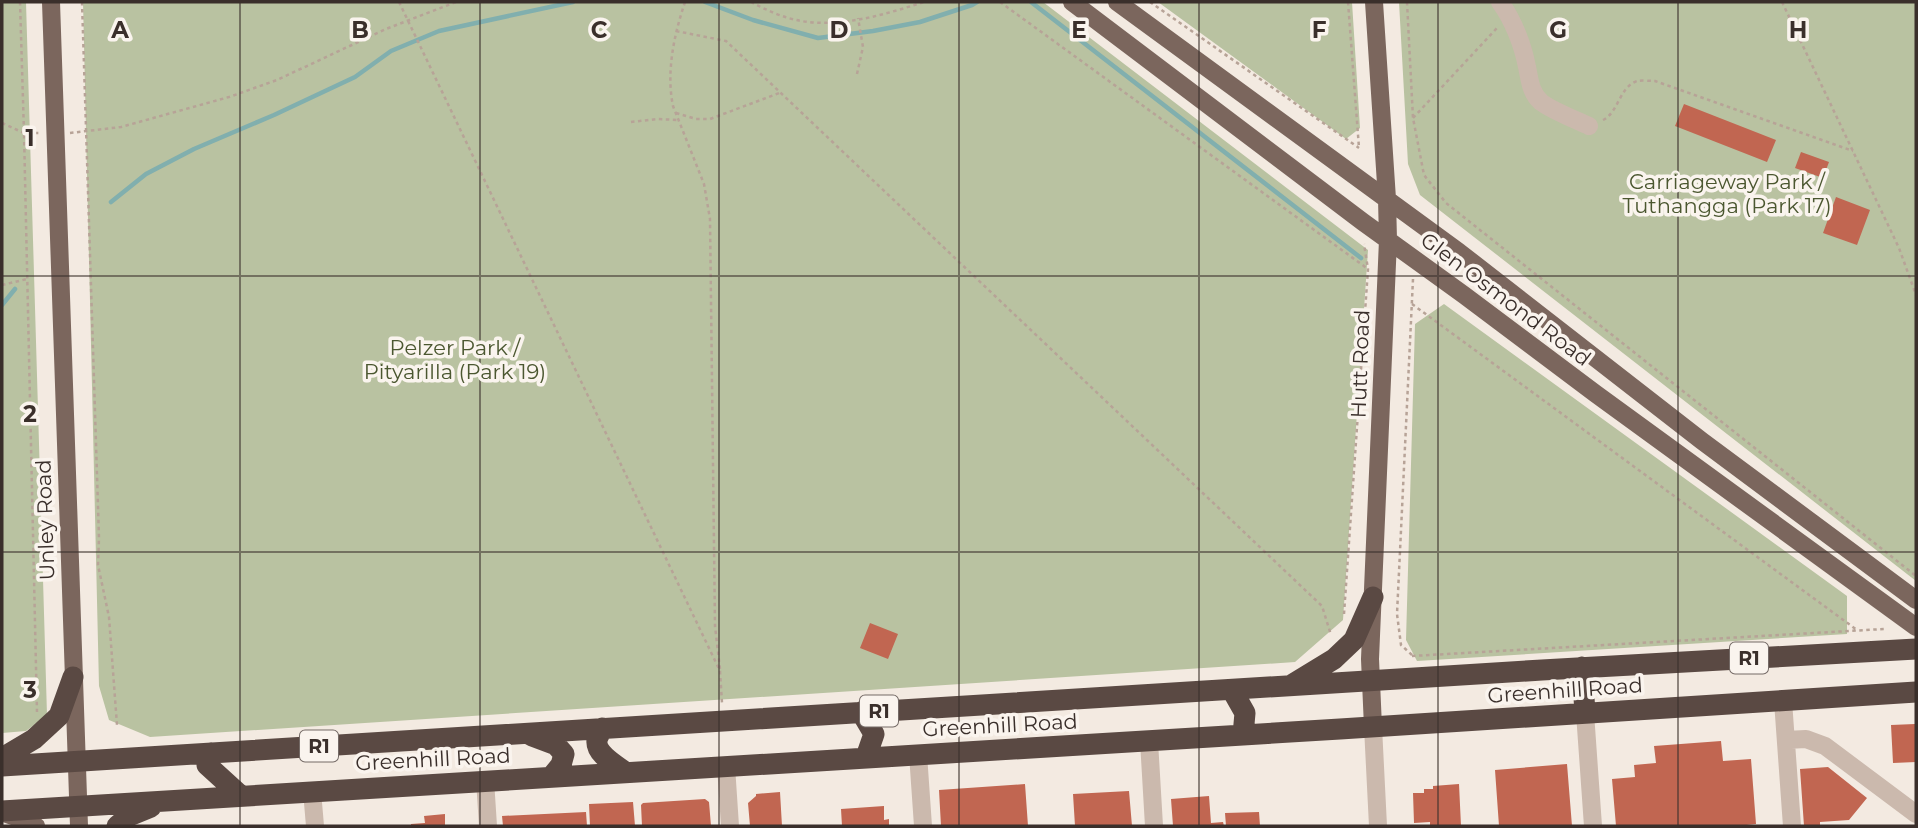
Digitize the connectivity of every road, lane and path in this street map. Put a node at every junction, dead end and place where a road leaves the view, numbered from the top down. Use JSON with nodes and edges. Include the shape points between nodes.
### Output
{"nodes":[{"id":1,"x":20,"y":2,"type":"edge"},
{"id":2,"x":51,"y":2,"type":"edge"},
{"id":3,"x":82,"y":2,"type":"edge"},
{"id":4,"x":399,"y":2,"type":"edge"},
{"id":5,"x":456,"y":2,"type":"edge"},
{"id":6,"x":685,"y":2,"type":"edge"},
{"id":7,"x":751,"y":2,"type":"edge"},
{"id":8,"x":924,"y":2,"type":"edge"},
{"id":9,"x":1000,"y":2,"type":"edge"},
{"id":10,"x":1072,"y":2,"type":"edge"},
{"id":11,"x":1117,"y":2,"type":"edge"},
{"id":12,"x":1150,"y":2,"type":"edge"},
{"id":13,"x":1348,"y":2,"type":"edge"},
{"id":14,"x":1374,"y":2,"type":"edge"},
{"id":15,"x":1407,"y":2,"type":"edge"},
{"id":16,"x":1782,"y":2,"type":"edge"},
{"id":17,"x":1505,"y":8,"type":"edge"},
{"id":18,"x":859,"y":19,"type":"junction"},
{"id":19,"x":408,"y":20,"type":"junction"},
{"id":20,"x":676,"y":31,"type":"junction"},
{"id":21,"x":856,"y":74,"type":"dead end"},
{"id":22,"x":782,"y":92,"type":"junction"},
{"id":23,"x":676,"y":113,"type":"junction"},
{"id":24,"x":1413,"y":118,"type":"junction"},
{"id":25,"x":678,"y":120,"type":"junction"},
{"id":26,"x":631,"y":122,"type":"dead end"},
{"id":27,"x":2,"y":123,"type":"edge"},
{"id":28,"x":1589,"y":126,"type":"joint"},
{"id":29,"x":76,"y":132,"type":"dead end"},
{"id":30,"x":87,"y":132,"type":"junction"},
{"id":31,"x":24,"y":133,"type":"junction"},
{"id":32,"x":33,"y":133,"type":"dead end"},
{"id":33,"x":1853,"y":151,"type":"junction"},
{"id":34,"x":1387,"y":199,"type":"junction"},
{"id":35,"x":1388,"y":240,"type":"junction"},
{"id":36,"x":1364,"y":244,"type":"dead end"},
{"id":37,"x":1368,"y":269,"type":"junction"},
{"id":38,"x":27,"y":279,"type":"junction"},
{"id":39,"x":1413,"y":279,"type":"dead end"},
{"id":40,"x":2,"y":285,"type":"edge"},
{"id":41,"x":1916,"y":295,"type":"edge"},
{"id":42,"x":1412,"y":304,"type":"junction"},
{"id":43,"x":1916,"y":576,"type":"edge"},
{"id":44,"x":1373,"y":597,"type":"junction"},
{"id":45,"x":1916,"y":600,"type":"edge"},
{"id":46,"x":1344,"y":619,"type":"dead end"},
{"id":47,"x":1916,"y":627,"type":"edge"},
{"id":48,"x":1884,"y":629,"type":"dead end"},
{"id":49,"x":1857,"y":630,"type":"junction"},
{"id":50,"x":1334,"y":645,"type":"dead end"},
{"id":51,"x":1916,"y":649,"type":"edge"},
{"id":52,"x":1403,"y":656,"type":"dead end"},
{"id":53,"x":1411,"y":656,"type":"junction"},
{"id":54,"x":1582,"y":667,"type":"junction"},
{"id":55,"x":720,"y":671,"type":"junction"},
{"id":56,"x":73,"y":677,"type":"junction"},
{"id":57,"x":1370,"y":681,"type":"junction"},
{"id":58,"x":1289,"y":687,"type":"junction"},
{"id":59,"x":1232,"y":690,"type":"junction"},
{"id":60,"x":1916,"y":692,"type":"edge"},
{"id":61,"x":722,"y":701,"type":"dead end"},
{"id":62,"x":1783,"y":701,"type":"junction"},
{"id":63,"x":37,"y":711,"type":"dead end"},
{"id":64,"x":861,"y":712,"type":"junction"},
{"id":65,"x":1585,"y":713,"type":"junction"},
{"id":66,"x":117,"y":725,"type":"dead end"},
{"id":67,"x":1373,"y":727,"type":"junction"},
{"id":68,"x":602,"y":728,"type":"junction"},
{"id":69,"x":527,"y":734,"type":"junction"},
{"id":70,"x":1243,"y":735,"type":"junction"},
{"id":71,"x":1786,"y":740,"type":"junction"},
{"id":72,"x":1149,"y":741,"type":"junction"},
{"id":73,"x":211,"y":753,"type":"junction"},
{"id":74,"x":918,"y":754,"type":"junction"},
{"id":75,"x":866,"y":757,"type":"junction"},
{"id":76,"x":2,"y":758,"type":"edge"},
{"id":77,"x":76,"y":761,"type":"junction"},
{"id":78,"x":2,"y":766,"type":"edge"},
{"id":79,"x":726,"y":766,"type":"junction"},
{"id":80,"x":625,"y":772,"type":"junction"},
{"id":81,"x":552,"y":776,"type":"junction"},
{"id":82,"x":485,"y":780,"type":"junction"},
{"id":83,"x":312,"y":791,"type":"junction"},
{"id":84,"x":240,"y":796,"type":"junction"},
{"id":85,"x":169,"y":800,"type":"junction"},
{"id":86,"x":2,"y":812,"type":"edge"},
{"id":87,"x":1916,"y":814,"type":"edge"},
{"id":88,"x":78,"y":816,"type":"edge"},
{"id":89,"x":36,"y":826,"type":"edge"},
{"id":90,"x":117,"y":826,"type":"edge"},
{"id":91,"x":315,"y":826,"type":"edge"},
{"id":92,"x":488,"y":826,"type":"edge"},
{"id":93,"x":730,"y":826,"type":"edge"},
{"id":94,"x":923,"y":826,"type":"edge"},
{"id":95,"x":1154,"y":826,"type":"edge"},
{"id":96,"x":1378,"y":826,"type":"edge"},
{"id":97,"x":1593,"y":826,"type":"edge"},
{"id":98,"x":1792,"y":826,"type":"edge"}],
"edges":[{"from":1,"to":31,"type":"path"},
{"from":2,"to":56,"type":"main road","name":"Unley Road"},
{"from":3,"to":30,"type":"path"},
{"from":4,"to":19,"type":"path"},
{"from":5,"to":19,"type":"path"},
{"from":6,"to":20,"type":"path"},
{"from":7,"to":18,"type":"path","via":[[800,21]]},
{"from":8,"to":18,"type":"path"},
{"from":9,"to":37,"type":"path"},
{"from":10,"to":35,"type":"main road","name":"Glen Osmond Road"},
{"from":11,"to":34,"type":"main road","name":"Glen Osmond Road"},
{"from":12,"to":13,"type":"path","via":[[1359,148]]},
{"from":14,"to":34,"type":"main road","name":"Hutt Road"},
{"from":15,"to":24,"type":"path"},
{"from":16,"to":33,"type":"path"},
{"from":17,"to":24,"type":"path"},
{"from":17,"to":28,"type":"street","via":[[1528,68],[1532,92],[1541,102]]},
{"from":18,"to":21,"type":"path","via":[[863,47]]},
{"from":19,"to":30,"type":"path","via":[[242,93]]},
{"from":19,"to":55,"type":"path"},
{"from":20,"to":22,"type":"path","via":[[726,41]]},
{"from":20,"to":23,"type":"path","via":[[670,80]]},
{"from":22,"to":23,"type":"path","via":[[710,119]]},
{"from":22,"to":50,"type":"path","via":[[1322,606]]},
{"from":23,"to":25,"type":"path"},
{"from":24,"to":43,"type":"path","via":[[1423,175],[1446,203]]},
{"from":25,"to":26,"type":"path"},
{"from":25,"to":55,"type":"path","via":[[704,184],[710,219],[715,626]]},
{"from":27,"to":31,"type":"path"},
{"from":28,"to":33,"type":"path","via":[[1609,117],[1625,90],[1638,81],[1655,82]]},
{"from":29,"to":30,"type":"path"},
{"from":30,"to":66,"type":"path","via":[[99,565],[109,617]]},
{"from":31,"to":32,"type":"path"},
{"from":31,"to":38,"type":"path"},
{"from":33,"to":41,"type":"path"},
{"from":34,"to":35,"type":"main road","name":"Hutt Road"},
{"from":34,"to":45,"type":"main road","name":"Glen Osmond Road"},
{"from":35,"to":44,"type":"main road","name":"Hutt Road"},
{"from":35,"to":47,"type":"main road","name":"Glen Osmond Road"},
{"from":36,"to":37,"type":"path"},
{"from":37,"to":46,"type":"path"},
{"from":38,"to":40,"type":"path"},
{"from":38,"to":63,"type":"path"},
{"from":39,"to":42,"type":"path"},
{"from":42,"to":49,"type":"path"},
{"from":42,"to":53,"type":"path","via":[[1397,614],[1401,645]]},
{"from":44,"to":57,"type":"main road","name":"Hutt Road"},
{"from":44,"to":58,"type":"highway","via":[[1354,640],[1334,659]]},
{"from":48,"to":49,"type":"path"},
{"from":49,"to":53,"type":"path"},
{"from":51,"to":54,"type":"highway","name":"Greenhill Road","number":"R1"},
{"from":52,"to":53,"type":"path"},
{"from":54,"to":57,"type":"highway","name":"Greenhill Road","number":"R1"},
{"from":54,"to":65,"type":"highway"},
{"from":55,"to":61,"type":"path"},
{"from":56,"to":76,"type":"highway","via":[[59,716],[34,739]]},
{"from":56,"to":77,"type":"main road","name":"Unley Road"},
{"from":57,"to":58,"type":"highway","name":"Greenhill Road","number":"R1"},
{"from":57,"to":67,"type":"main road","name":"Hutt Road"},
{"from":58,"to":59,"type":"highway","name":"Greenhill Road","number":"R1"},
{"from":59,"to":64,"type":"highway","name":"Greenhill Road","number":"R1"},
{"from":59,"to":70,"type":"highway","via":[[1245,713]]},
{"from":60,"to":62,"type":"highway","name":"Greenhill Road","number":"R1"},
{"from":62,"to":65,"type":"highway","name":"Greenhill Road","number":"R1"},
{"from":62,"to":71,"type":"street"},
{"from":64,"to":68,"type":"highway","name":"Greenhill Road","number":"R1"},
{"from":64,"to":75,"type":"highway","via":[[874,734]]},
{"from":65,"to":67,"type":"highway","name":"Greenhill Road","number":"R1"},
{"from":65,"to":97,"type":"street"},
{"from":67,"to":70,"type":"highway","name":"Greenhill Road","number":"R1"},
{"from":67,"to":96,"type":"street"},
{"from":68,"to":69,"type":"highway","name":"Greenhill Road","number":"R1"},
{"from":68,"to":80,"type":"highway","via":[[598,748]]},
{"from":69,"to":73,"type":"highway","name":"Greenhill Road","number":"R1"},
{"from":69,"to":81,"type":"highway","via":[[546,740],[564,754]]},
{"from":70,"to":72,"type":"highway","name":"Greenhill Road","number":"R1"},
{"from":71,"to":87,"type":"street","via":[[1807,739],[1825,746]]},
{"from":71,"to":98,"type":"street"},
{"from":72,"to":74,"type":"highway","name":"Greenhill Road","number":"R1"},
{"from":72,"to":95,"type":"street"},
{"from":73,"to":77,"type":"highway","name":"Greenhill Road","number":"R1"},
{"from":73,"to":84,"type":"highway","via":[[207,765]]},
{"from":74,"to":75,"type":"highway","name":"Greenhill Road","number":"R1"},
{"from":74,"to":94,"type":"street"},
{"from":75,"to":79,"type":"highway","name":"Greenhill Road","number":"R1"},
{"from":77,"to":78,"type":"highway","name":"Greenhill Road","number":"R1"},
{"from":77,"to":88,"type":"main road","name":"Unley Road"},
{"from":79,"to":80,"type":"highway","name":"Greenhill Road","number":"R1"},
{"from":79,"to":93,"type":"street"},
{"from":80,"to":81,"type":"highway","name":"Greenhill Road","number":"R1"},
{"from":81,"to":82,"type":"highway","name":"Greenhill Road","number":"R1"},
{"from":82,"to":83,"type":"highway","name":"Greenhill Road","number":"R1"},
{"from":82,"to":92,"type":"street"},
{"from":83,"to":84,"type":"highway","name":"Greenhill Road","number":"R1"},
{"from":83,"to":91,"type":"street"},
{"from":84,"to":85,"type":"highway","name":"Greenhill Road","number":"R1"},
{"from":85,"to":88,"type":"highway","name":"Greenhill Road","number":"R1"},
{"from":85,"to":90,"type":"highway","via":[[129,816]]},
{"from":86,"to":88,"type":"highway","name":"Greenhill Road","number":"R1"},
{"from":86,"to":89,"type":"main road"}]}
